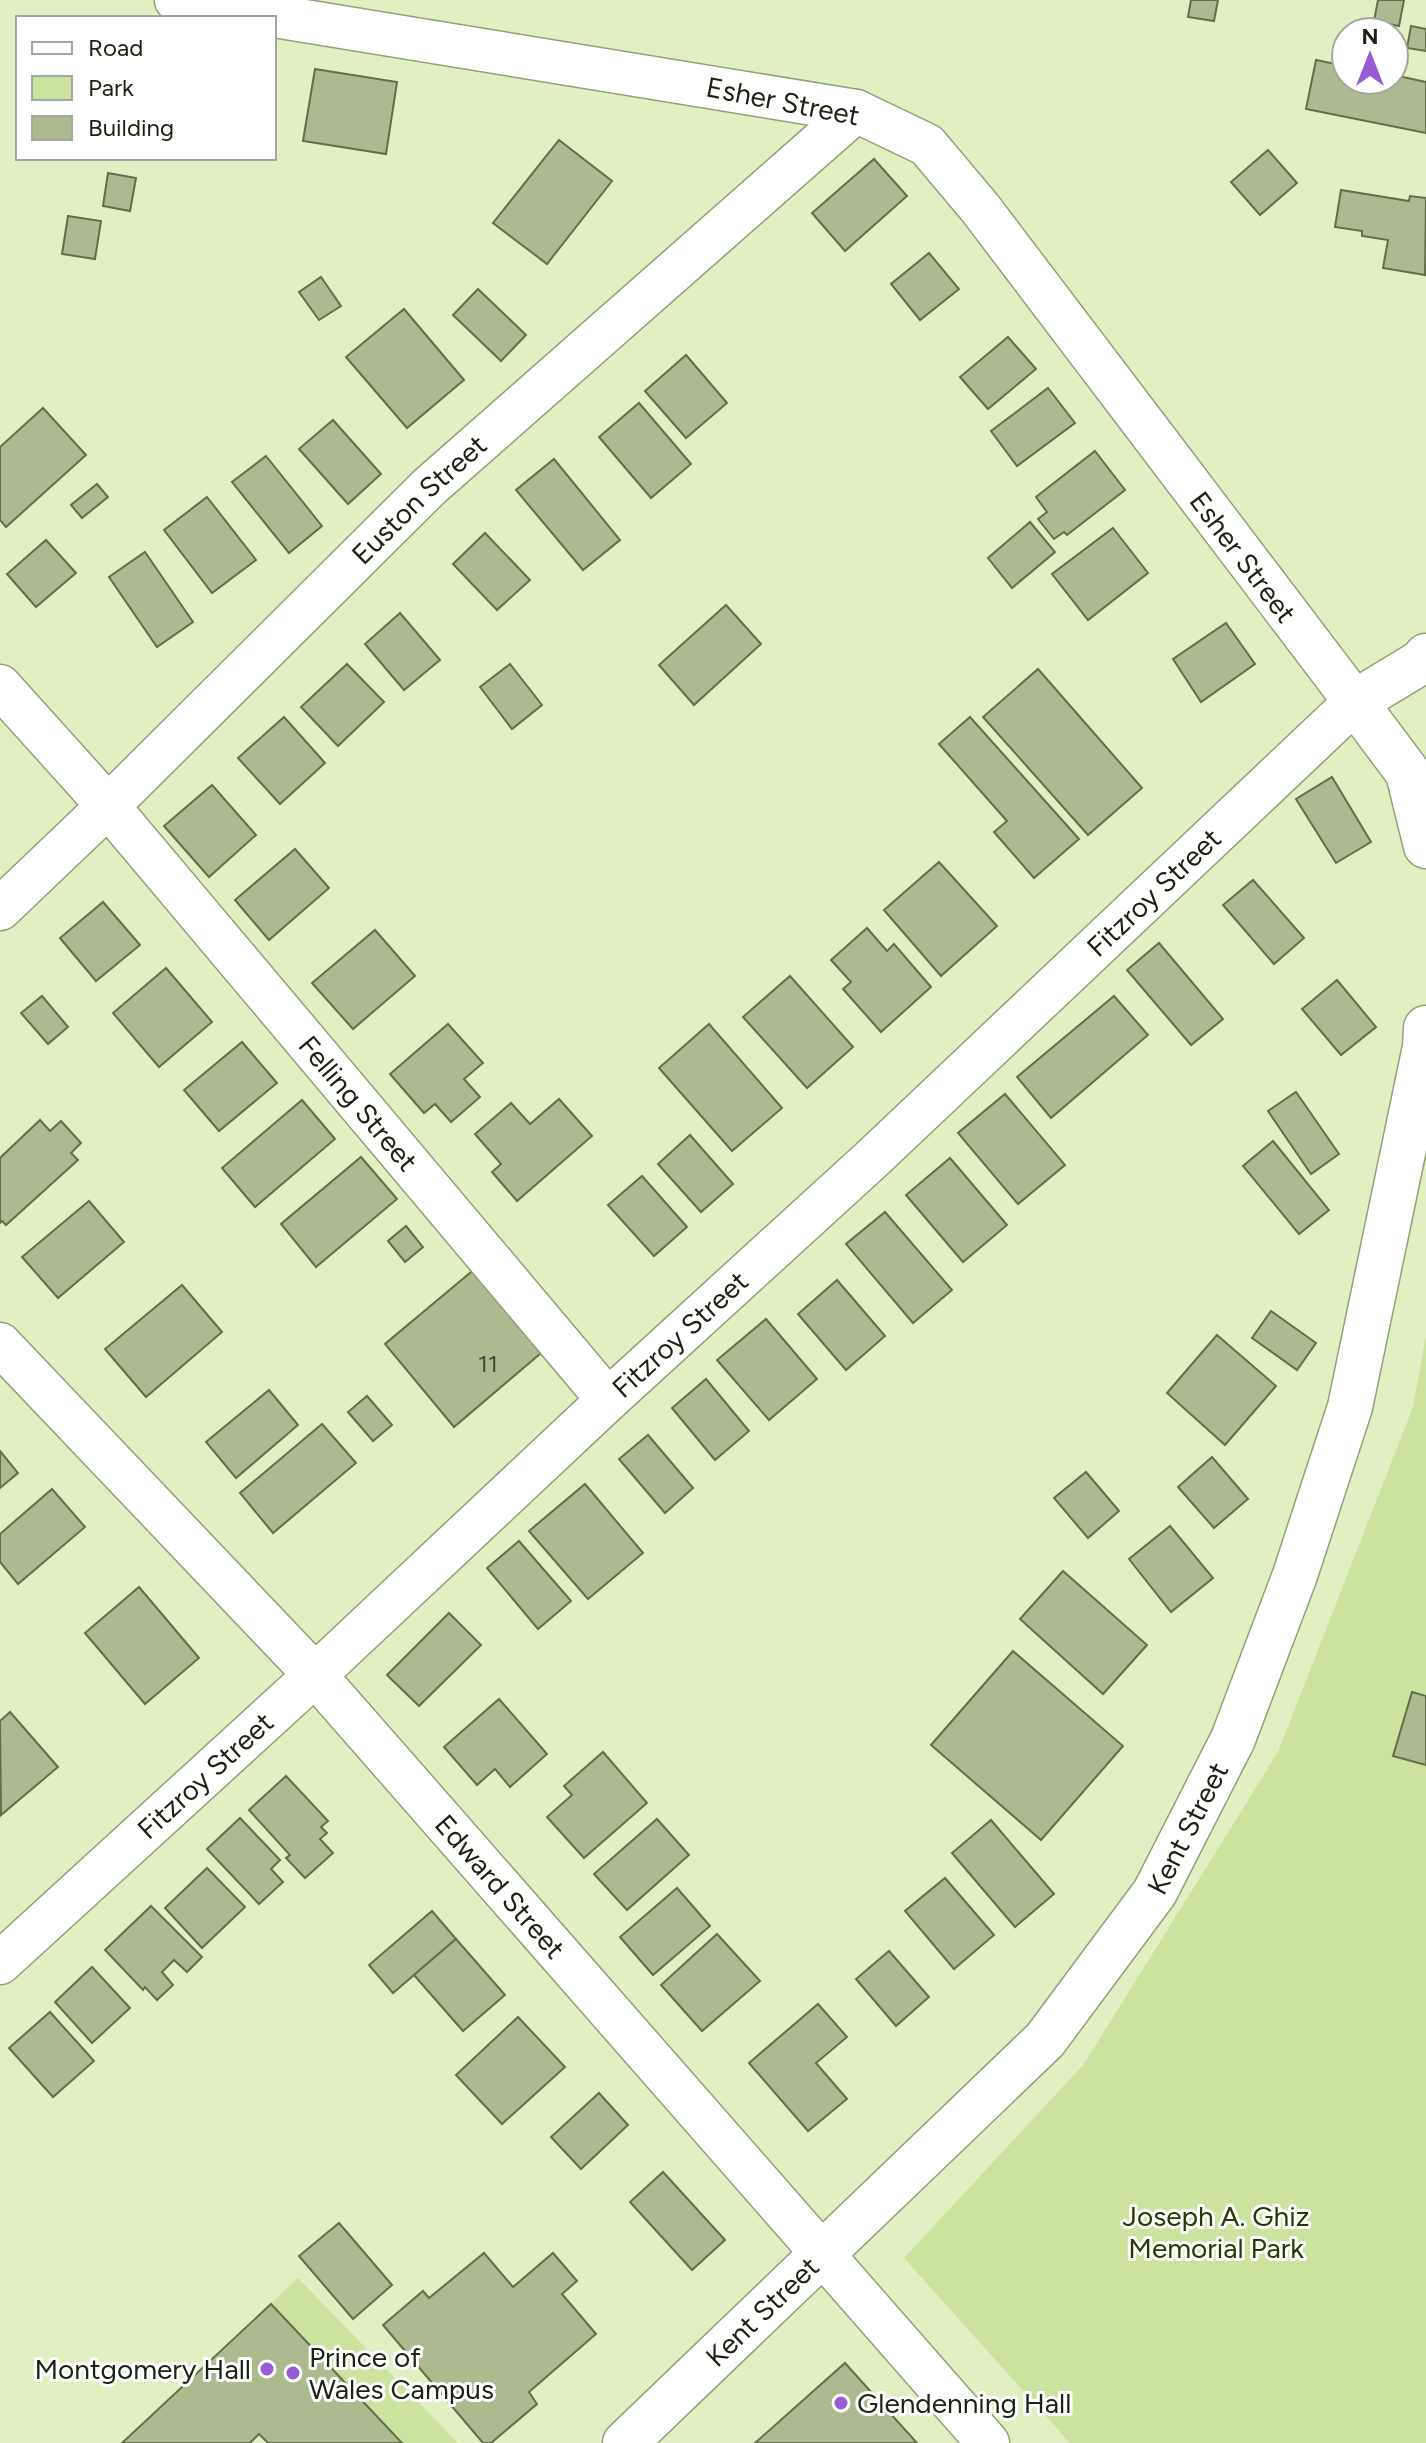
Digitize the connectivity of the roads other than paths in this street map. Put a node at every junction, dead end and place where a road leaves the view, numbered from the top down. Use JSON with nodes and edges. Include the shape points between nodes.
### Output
{"nodes":[{"id":1,"x":176,"y":0,"type":"edge"},
{"id":2,"x":274,"y":16,"type":"edge"},
{"id":3,"x":276,"y":16,"type":"edge"},
{"id":4,"x":856,"y":111,"type":"junction"},
{"id":5,"x":1426,"y":656,"type":"edge"},
{"id":6,"x":0,"y":686,"type":"edge"},
{"id":7,"x":1355,"y":702,"type":"junction"},
{"id":8,"x":108,"y":806,"type":"junction"},
{"id":9,"x":1426,"y":846,"type":"edge"},
{"id":10,"x":0,"y":909,"type":"edge"},
{"id":11,"x":1426,"y":1028,"type":"edge"},
{"id":12,"x":0,"y":1344,"type":"edge"},
{"id":13,"x":608,"y":1400,"type":"junction"},
{"id":14,"x":315,"y":1675,"type":"junction"},
{"id":15,"x":0,"y":1963,"type":"edge"},
{"id":16,"x":823,"y":2255,"type":"junction"},
{"id":17,"x":625,"y":2443,"type":"edge"},
{"id":18,"x":988,"y":2443,"type":"edge"}],
"edges":[{"from":1,"to":2,"type":"street","name":"Esher Street"},
{"from":3,"to":4,"type":"street","name":"Esher Street"},
{"from":4,"to":7,"type":"street","name":"Esher Street","via":[[927,145]]},
{"from":4,"to":8,"type":"street","name":"Euston Street","via":[[429,487]]},
{"from":5,"to":7,"type":"street"},
{"from":6,"to":8,"type":"street","name":"Felling Street"},
{"from":7,"to":9,"type":"street","via":[[1408,773]]},
{"from":7,"to":13,"type":"street","name":"Fitzroy Street","via":[[873,1158]]},
{"from":8,"to":10,"type":"street","name":"Euston Street"},
{"from":8,"to":13,"type":"street","name":"Felling Street"},
{"from":11,"to":16,"type":"street","name":"Kent Street","via":[[1350,1407],[1233,1739],[1155,1892],[1045,2040]]},
{"from":12,"to":14,"type":"street","name":"Edward Street"},
{"from":13,"to":14,"type":"street","name":"Fitzroy Street"},
{"from":14,"to":15,"type":"street","name":"Fitzroy Street"},
{"from":14,"to":16,"type":"street","name":"Edward Street"},
{"from":16,"to":17,"type":"street","name":"Kent Street"},
{"from":16,"to":18,"type":"street","name":"Edward Street"}]}
